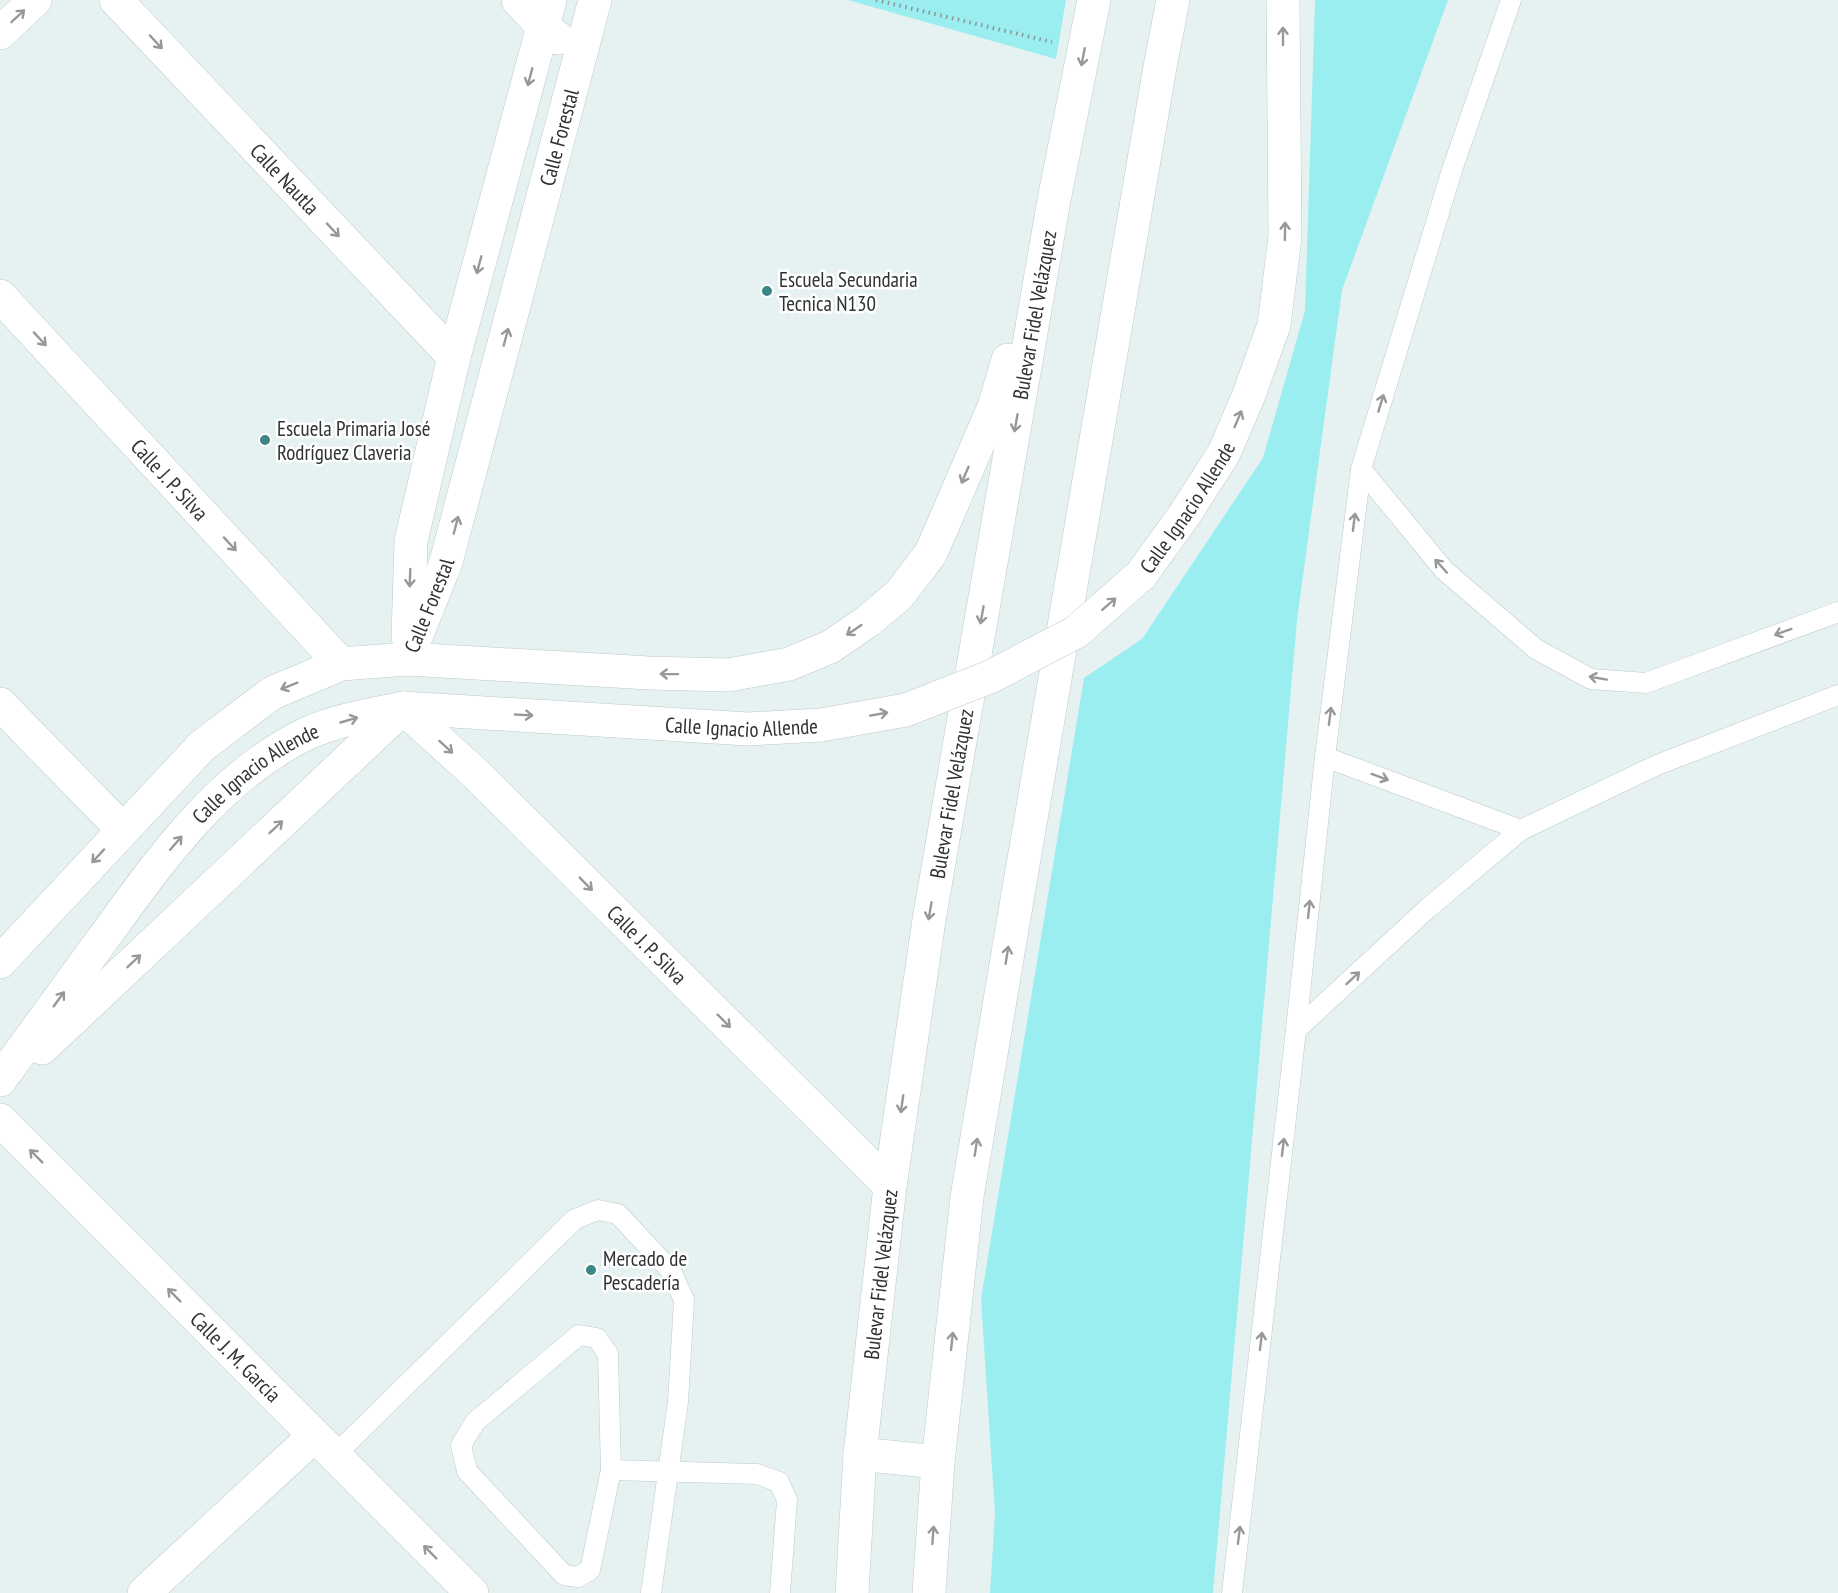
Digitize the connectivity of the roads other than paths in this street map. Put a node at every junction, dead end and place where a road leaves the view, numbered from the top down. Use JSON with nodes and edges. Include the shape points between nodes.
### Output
{"nodes":[{"id":1,"x":35,"y":0,"type":"edge"},
{"id":2,"x":116,"y":0,"type":"edge"},
{"id":3,"x":518,"y":0,"type":"edge"},
{"id":4,"x":595,"y":0,"type":"edge"},
{"id":5,"x":1094,"y":0,"type":"edge"},
{"id":6,"x":1173,"y":0,"type":"edge"},
{"id":7,"x":1283,"y":0,"type":"edge"},
{"id":8,"x":1511,"y":0,"type":"edge"},
{"id":9,"x":547,"y":13,"type":"edge"},
{"id":10,"x":0,"y":33,"type":"edge"},
{"id":11,"x":580,"y":57,"type":"junction"},
{"id":12,"x":1054,"y":200,"type":"junction"},
{"id":13,"x":0,"y":296,"type":"edge"},
{"id":14,"x":454,"y":357,"type":"junction"},
{"id":15,"x":1361,"y":469,"type":"junction"},
{"id":16,"x":1838,"y":612,"type":"edge"},
{"id":17,"x":407,"y":659,"type":"junction"},
{"id":18,"x":341,"y":664,"type":"junction"},
{"id":19,"x":1838,"y":695,"type":"edge"},
{"id":20,"x":0,"y":704,"type":"edge"},
{"id":21,"x":403,"y":708,"type":"junction"},
{"id":22,"x":1325,"y":757,"type":"junction"},
{"id":23,"x":123,"y":830,"type":"junction"},
{"id":24,"x":1521,"y":830,"type":"junction"},
{"id":25,"x":0,"y":962,"type":"edge"},
{"id":26,"x":1296,"y":1030,"type":"junction"},
{"id":27,"x":0,"y":1080,"type":"edge"},
{"id":28,"x":0,"y":1087,"type":"edge"},
{"id":29,"x":0,"y":1120,"type":"edge"},
{"id":30,"x":890,"y":1186,"type":"junction"},
{"id":31,"x":324,"y":1446,"type":"junction"},
{"id":32,"x":860,"y":1454,"type":"junction"},
{"id":33,"x":938,"y":1462,"type":"junction"},
{"id":34,"x":611,"y":1470,"type":"junction"},
{"id":35,"x":668,"y":1470,"type":"junction"},
{"id":36,"x":144,"y":1593,"type":"edge"},
{"id":37,"x":472,"y":1593,"type":"edge"},
{"id":38,"x":651,"y":1593,"type":"edge"},
{"id":39,"x":780,"y":1593,"type":"edge"},
{"id":40,"x":852,"y":1593,"type":"edge"},
{"id":41,"x":929,"y":1593,"type":"edge"},
{"id":42,"x":1232,"y":1593,"type":"edge"}],
"edges":[{"from":10,"to":1,"type":"main road","one_way":true},
{"from":2,"to":14,"type":"main road","name":"Calle Nautla","one_way":true},
{"from":3,"to":9,"type":"main road"},
{"from":4,"to":11,"type":"main road","name":"Calle Forestal"},
{"from":5,"to":12,"type":"main road","name":"Bulevar Fidel Velázquez","one_way":true},
{"from":33,"to":6,"type":"main road","one_way":true,"via":[[969,1186]]},
{"from":21,"to":7,"type":"main road","name":"Calle Ignacio Allende","one_way":true,"bridge":true,"via":[[748,729],[821,724],[906,710],[992,676],[1076,632],[1142,575],[1185,514],[1224,453],[1274,326],[1285,237]]},
{"from":15,"to":8,"type":"lane","one_way":true,"via":[[1452,170]]},
{"from":9,"to":11,"type":"main road"},
{"from":9,"to":14,"type":"main road","name":"Calle Forestal","one_way":true},
{"from":17,"to":11,"type":"main road","name":"Calle Forestal","one_way":true,"via":[[446,562]]},
{"from":12,"to":17,"type":"main road","one_way":true,"via":[[994,407],[931,553],[899,595],[868,621],[830,647],[789,664],[729,675]]},
{"from":12,"to":30,"type":"main road","name":"Bulevar Fidel Velázquez","one_way":true,"via":[[929,920]]},
{"from":13,"to":18,"type":"main road","name":"Calle J. P. Silva","one_way":true},
{"from":14,"to":17,"type":"main road","name":"Calle Forestal","one_way":true,"via":[[411,541]]},
{"from":16,"to":15,"type":"lane","one_way":true,"via":[[1646,683],[1592,678],[1536,649],[1444,570]]},
{"from":22,"to":15,"type":"lane","one_way":true},
{"from":17,"to":18,"type":"main road"},
{"from":18,"to":23,"type":"main road","one_way":true,"via":[[272,693],[202,746]]},
{"from":19,"to":24,"type":"lane","via":[[1658,765]]},
{"from":20,"to":23,"type":"main road"},
{"from":27,"to":21,"type":"main road","name":"Calle Ignacio Allende","one_way":true,"via":[[156,866],[214,799],[259,761],[307,734]]},
{"from":28,"to":21,"type":"main road","one_way":true},
{"from":21,"to":30,"type":"main road","name":"Calle J. P. Silva","one_way":true,"via":[[477,775]]},
{"from":22,"to":24,"type":"lane","one_way":true},
{"from":26,"to":22,"type":"lane","one_way":true},
{"from":23,"to":25,"type":"main road","one_way":true},
{"from":26,"to":24,"type":"lane","one_way":true,"via":[[1427,909]]},
{"from":42,"to":26,"type":"lane","one_way":true},
{"from":31,"to":29,"type":"main road","name":"Calle J. M. García","one_way":true},
{"from":30,"to":32,"type":"main road","name":"Bulevar Fidel Velázquez"},
{"from":31,"to":35,"type":"lane","via":[[575,1219],[598,1210],[618,1214],[670,1271],[684,1300],[678,1402]]},
{"from":31,"to":36,"type":"main road"},
{"from":37,"to":31,"type":"main road","name":"Calle J. M. García","one_way":true},
{"from":32,"to":33,"type":"main road"},
{"from":32,"to":40,"type":"main road","name":"Bulevar Fidel Velázquez"},
{"from":41,"to":33,"type":"main road","one_way":true},
{"from":34,"to":34,"type":"lane","via":[[590,1570],[578,1577],[564,1575],[467,1471],[461,1446],[475,1422],[579,1335],[597,1338],[608,1354]]},
{"from":34,"to":35,"type":"lane"},
{"from":35,"to":38,"type":"lane"},
{"from":35,"to":39,"type":"lane","via":[[757,1474],[779,1482],[787,1500]]}]}
